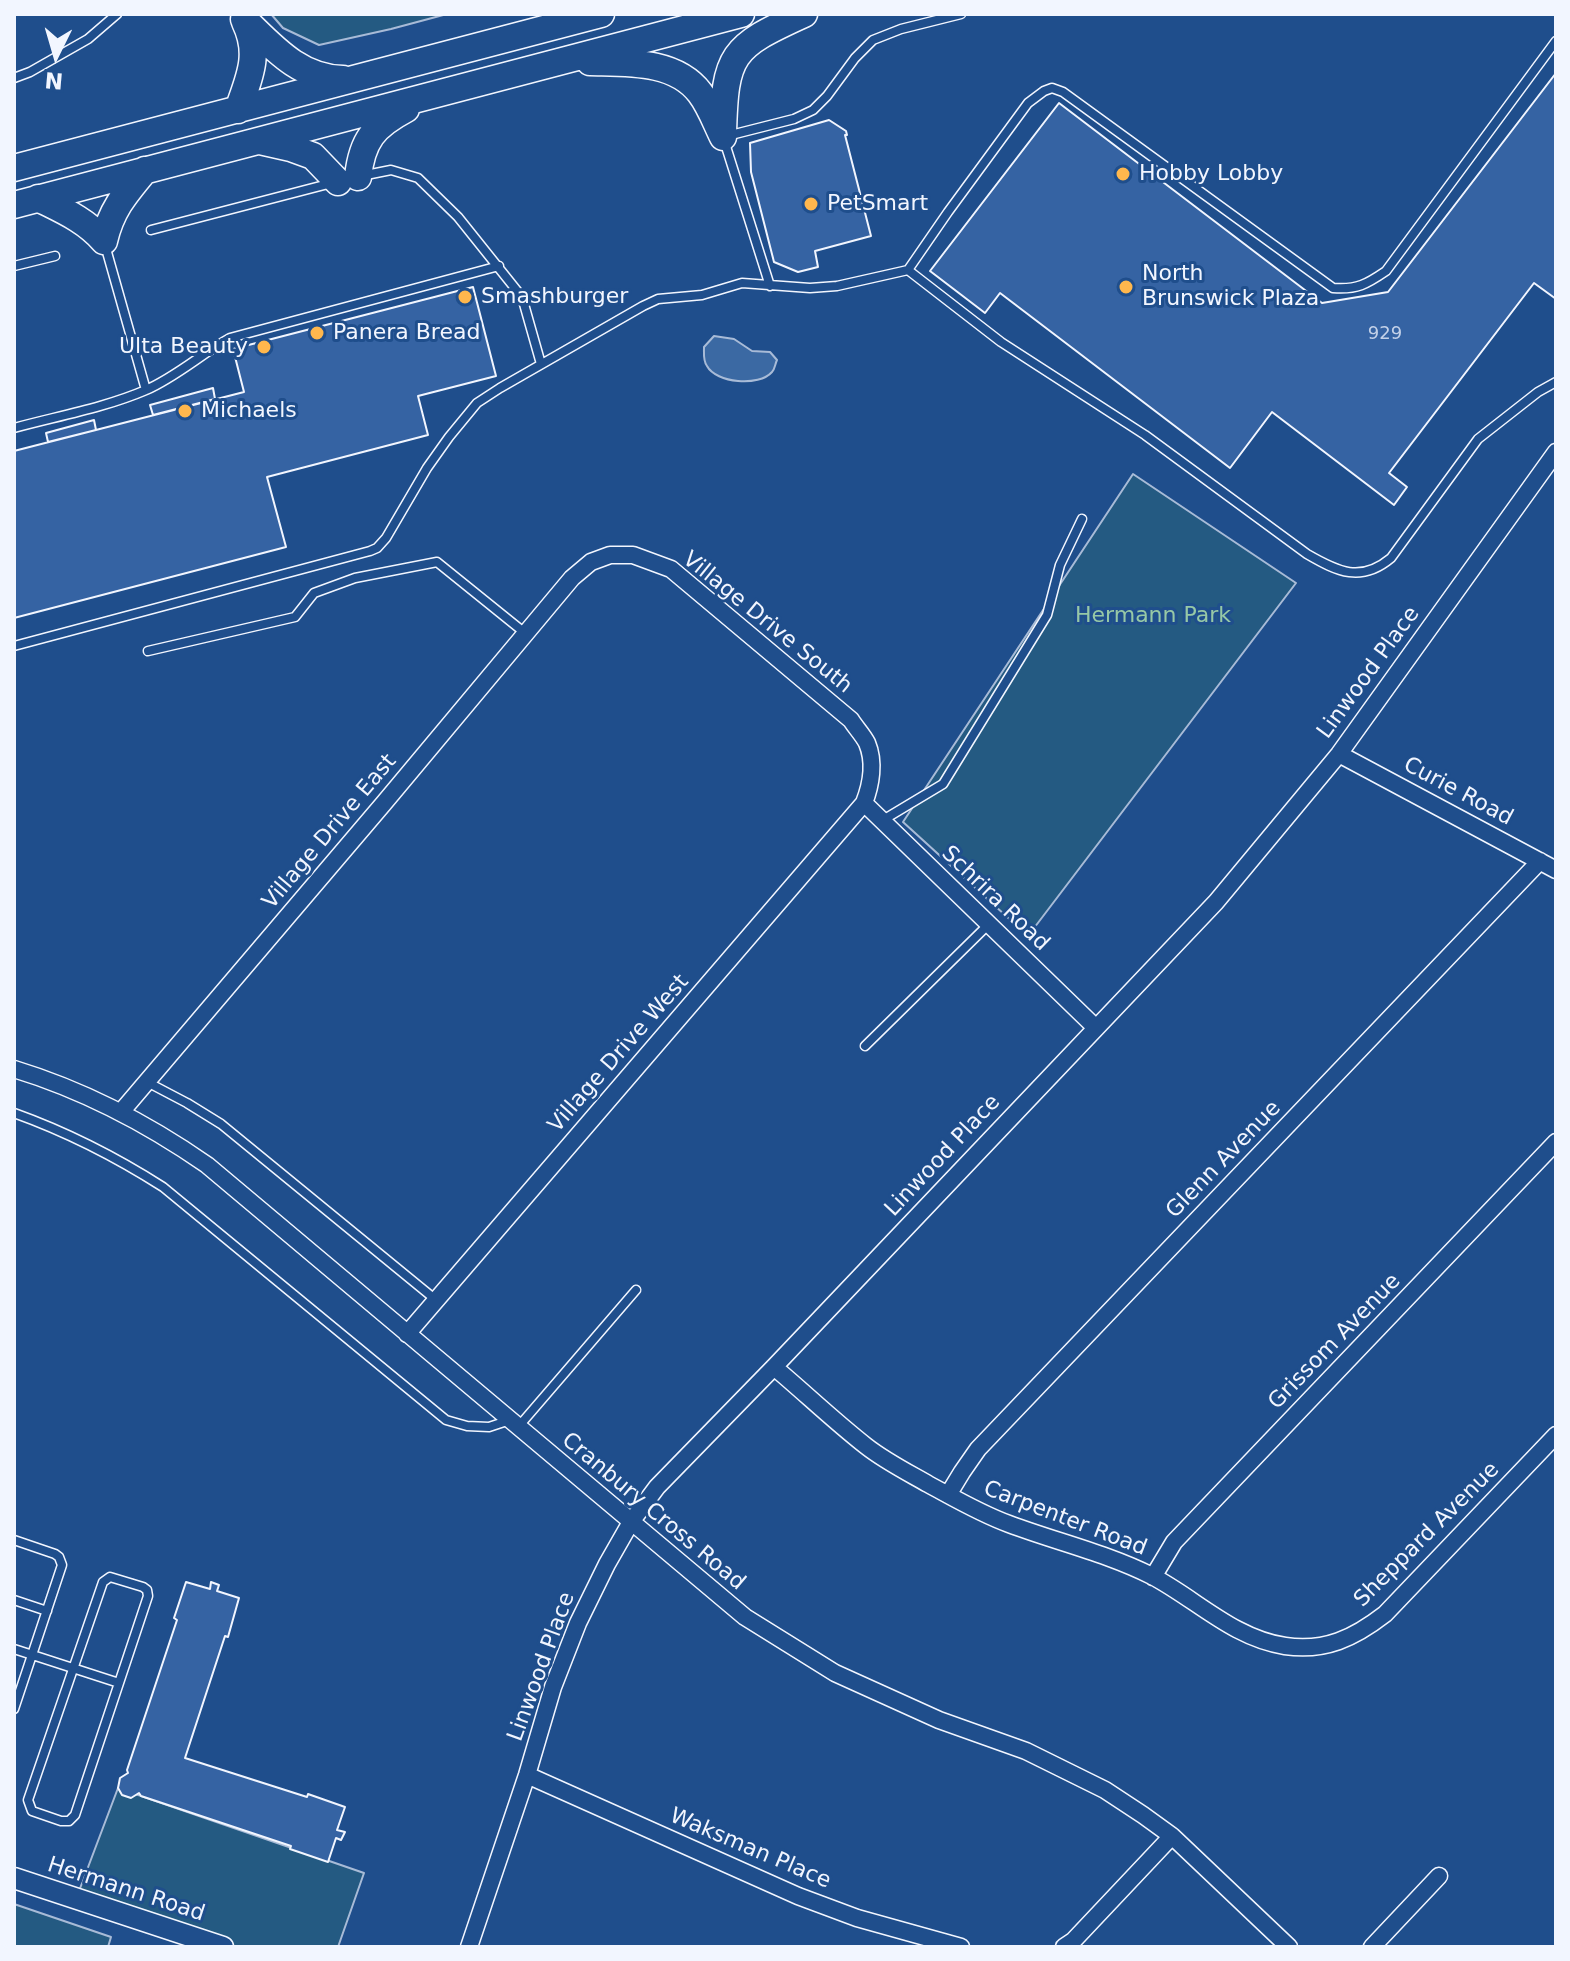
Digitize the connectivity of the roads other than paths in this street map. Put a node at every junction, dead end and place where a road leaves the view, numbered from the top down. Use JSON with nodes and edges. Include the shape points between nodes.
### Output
{"nodes":[{"id":1,"x":117,"y":14,"type":"edge"},
{"id":2,"x":601,"y":14,"type":"edge"},
{"id":3,"x":741,"y":14,"type":"edge"},
{"id":4,"x":804,"y":14,"type":"edge"},
{"id":5,"x":961,"y":14,"type":"edge"},
{"id":6,"x":242,"y":17,"type":"edge"},
{"id":7,"x":569,"y":19,"type":"edge"},
{"id":8,"x":1556,"y":41,"type":"edge"},
{"id":9,"x":561,"y":61,"type":"junction"},
{"id":10,"x":14,"y":78,"type":"edge"},
{"id":11,"x":350,"y":79,"type":"junction"},
{"id":12,"x":433,"y":94,"type":"junction"},
{"id":13,"x":238,"y":110,"type":"junction"},
{"id":14,"x":723,"y":137,"type":"junction"},
{"id":15,"x":256,"y":141,"type":"junction"},
{"id":16,"x":14,"y":165,"type":"edge"},
{"id":17,"x":145,"y":170,"type":"junction"},
{"id":18,"x":348,"y":179,"type":"junction"},
{"id":19,"x":26,"y":201,"type":"edge"},
{"id":20,"x":151,"y":230,"type":"dead end"},
{"id":21,"x":104,"y":241,"type":"junction"},
{"id":22,"x":55,"y":256,"type":"dead end"},
{"id":23,"x":14,"y":266,"type":"edge"},
{"id":24,"x":499,"y":266,"type":"junction"},
{"id":25,"x":908,"y":270,"type":"junction"},
{"id":26,"x":770,"y":286,"type":"junction"},
{"id":27,"x":541,"y":364,"type":"junction"},
{"id":28,"x":1556,"y":382,"type":"edge"},
{"id":29,"x":146,"y":390,"type":"junction"},
{"id":30,"x":14,"y":428,"type":"edge"},
{"id":31,"x":1556,"y":452,"type":"edge"},
{"id":32,"x":1082,"y":519,"type":"dead end"},
{"id":33,"x":572,"y":578,"type":"joint"},
{"id":34,"x":526,"y":633,"type":"junction"},
{"id":35,"x":14,"y":646,"type":"edge"},
{"id":36,"x":148,"y":651,"type":"dead end"},
{"id":37,"x":1339,"y":754,"type":"junction"},
{"id":38,"x":864,"y":803,"type":"junction"},
{"id":39,"x":883,"y":820,"type":"junction"},
{"id":40,"x":1540,"y":861,"type":"junction"},
{"id":41,"x":1556,"y":870,"type":"edge"},
{"id":42,"x":990,"y":924,"type":"junction"},
{"id":43,"x":1095,"y":1027,"type":"junction"},
{"id":44,"x":865,"y":1046,"type":"dead end"},
{"id":45,"x":14,"y":1069,"type":"edge"},
{"id":46,"x":147,"y":1082,"type":"junction"},
{"id":47,"x":121,"y":1112,"type":"junction"},
{"id":48,"x":14,"y":1113,"type":"edge"},
{"id":49,"x":1556,"y":1142,"type":"edge"},
{"id":50,"x":636,"y":1290,"type":"dead end"},
{"id":51,"x":436,"y":1300,"type":"junction"},
{"id":52,"x":407,"y":1334,"type":"junction"},
{"id":53,"x":774,"y":1367,"type":"junction"},
{"id":54,"x":514,"y":1423,"type":"junction"},
{"id":55,"x":1556,"y":1435,"type":"edge"},
{"id":56,"x":948,"y":1495,"type":"junction"},
{"id":57,"x":631,"y":1522,"type":"junction"},
{"id":58,"x":14,"y":1540,"type":"edge"},
{"id":59,"x":1153,"y":1577,"type":"junction"},
{"id":60,"x":14,"y":1600,"type":"edge"},
{"id":61,"x":47,"y":1611,"type":"junction"},
{"id":62,"x":1318,"y":1646,"type":"joint"},
{"id":63,"x":14,"y":1649,"type":"edge"},
{"id":64,"x":32,"y":1655,"type":"junction"},
{"id":65,"x":73,"y":1668,"type":"junction"},
{"id":66,"x":119,"y":1683,"type":"junction"},
{"id":67,"x":14,"y":1709,"type":"edge"},
{"id":68,"x":527,"y":1775,"type":"junction"},
{"id":69,"x":1172,"y":1836,"type":"junction"},
{"id":70,"x":1439,"y":1876,"type":"dead end"},
{"id":71,"x":14,"y":1878,"type":"edge"},
{"id":72,"x":223,"y":1947,"type":"edge"},
{"id":73,"x":469,"y":1947,"type":"edge"},
{"id":74,"x":961,"y":1947,"type":"edge"},
{"id":75,"x":1064,"y":1947,"type":"edge"},
{"id":76,"x":1289,"y":1947,"type":"edge"},
{"id":77,"x":1372,"y":1947,"type":"edge"}],
"edges":[{"from":1,"to":10,"type":"lane","via":[[88,39]]},
{"from":2,"to":7,"type":"highway"},
{"from":3,"to":9,"type":"highway"},
{"from":4,"to":14,"type":"highway","via":[[760,35],[736,57],[725,84]]},
{"from":5,"to":14,"type":"lane","via":[[873,40],[813,110]]},
{"from":6,"to":11,"type":"highway","via":[[297,67]]},
{"from":6,"to":13,"type":"highway","via":[[254,54]]},
{"from":7,"to":11,"type":"highway"},
{"from":8,"to":25,"type":"lane","via":[[1386,271],[1367,284],[1333,288],[1052,88],[1028,103]]},
{"from":9,"to":12,"type":"highway"},
{"from":9,"to":14,"type":"highway","via":[[639,64],[670,71],[699,91]]},
{"from":11,"to":13,"type":"highway"},
{"from":12,"to":15,"type":"highway"},
{"from":12,"to":18,"type":"highway","via":[[383,121]]},
{"from":13,"to":16,"type":"highway"},
{"from":14,"to":26,"type":"lane"},
{"from":15,"to":17,"type":"highway"},
{"from":15,"to":18,"type":"highway","via":[[313,156]]},
{"from":17,"to":19,"type":"highway"},
{"from":17,"to":21,"type":"highway","via":[[115,207]]},
{"from":18,"to":20,"type":"lane"},
{"from":18,"to":24,"type":"lane","via":[[391,170],[418,178]]},
{"from":19,"to":21,"type":"highway","via":[[85,223]]},
{"from":21,"to":29,"type":"lane"},
{"from":22,"to":23,"type":"lane"},
{"from":24,"to":27,"type":"lane","via":[[522,297]]},
{"from":24,"to":29,"type":"lane","via":[[230,338]]},
{"from":25,"to":26,"type":"lane","via":[[837,286]]},
{"from":25,"to":28,"type":"lane","via":[[1001,342],[1145,435],[1307,554],[1346,572],[1378,569],[1391,558],[1478,439]]},
{"from":26,"to":27,"type":"lane","via":[[742,283],[702,295],[658,299]]},
{"from":27,"to":35,"type":"lane","via":[[477,403],[434,458],[377,548]]},
{"from":29,"to":30,"type":"lane"},
{"from":31,"to":37,"type":"street","name":"Linwood Place"},
{"from":32,"to":39,"type":"lane","via":[[1060,565],[1047,615],[943,784]]},
{"from":33,"to":34,"type":"street","name":"Village Drive East"},
{"from":33,"to":38,"type":"street","name":"Village Drive South","via":[[610,555],[633,555],[671,569],[851,720],[867,744],[871,786]]},
{"from":34,"to":36,"type":"lane","via":[[437,562],[355,578],[314,593],[295,617]]},
{"from":34,"to":46,"type":"street","name":"Village Drive East"},
{"from":37,"to":40,"type":"street","name":"Curie Road"},
{"from":37,"to":43,"type":"street","name":"Linwood Place","via":[[1216,902]]},
{"from":38,"to":39,"type":"street","name":"Schrira Road"},
{"from":38,"to":51,"type":"street","name":"Village Drive West"},
{"from":39,"to":42,"type":"street","name":"Schrira Road"},
{"from":40,"to":41,"type":"street","name":"Curie Road"},
{"from":40,"to":56,"type":"street","name":"Glenn Avenue","via":[[978,1449]]},
{"from":42,"to":43,"type":"street","name":"Schrira Road"},
{"from":42,"to":44,"type":"lane"},
{"from":43,"to":53,"type":"street","name":"Linwood Place"},
{"from":45,"to":47,"type":"street","name":"Cranbury Cross Road"},
{"from":46,"to":47,"type":"street","name":"Village Drive East"},
{"from":46,"to":51,"type":"lane","via":[[221,1124]]},
{"from":47,"to":52,"type":"street","name":"Cranbury Cross Road","via":[[207,1165]]},
{"from":48,"to":54,"type":"lane","via":[[90,1145],[163,1187],[446,1420],[489,1427]]},
{"from":49,"to":59,"type":"street","name":"Grissom Avenue","via":[[1174,1542]]},
{"from":50,"to":54,"type":"lane"},
{"from":51,"to":52,"type":"street","name":"Village Drive West"},
{"from":52,"to":54,"type":"street","name":"Cranbury Cross Road"},
{"from":53,"to":56,"type":"street","name":"Carpenter Road","via":[[868,1448]]},
{"from":53,"to":57,"type":"street","name":"Linwood Place","via":[[657,1487]]},
{"from":54,"to":57,"type":"street","name":"Cranbury Cross Road"},
{"from":55,"to":62,"type":"street","name":"Sheppard Avenue","via":[[1385,1614],[1342,1641]]},
{"from":56,"to":59,"type":"street","name":"Carpenter Road","via":[[1008,1524]]},
{"from":57,"to":68,"type":"street","name":"Linwood Place","via":[[578,1623]]},
{"from":57,"to":69,"type":"street","name":"Cranbury Cross Road","via":[[745,1617],[835,1673],[939,1720],[1026,1751],[1105,1790]]},
{"from":58,"to":61,"type":"lane","via":[[59,1557],[61,1569]]},
{"from":59,"to":62,"type":"street","name":"Carpenter Road","via":[[1257,1640]]},
{"from":60,"to":61,"type":"lane"},
{"from":61,"to":64,"type":"lane"},
{"from":63,"to":64,"type":"lane"},
{"from":64,"to":65,"type":"lane"},
{"from":64,"to":67,"type":"lane"},
{"from":65,"to":66,"type":"lane"},
{"from":65,"to":66,"type":"lane","via":[[104,1580],[114,1577],[143,1587],[148,1596]]},
{"from":65,"to":66,"type":"lane","via":[[28,1800],[32,1811],[61,1821],[75,1815]]},
{"from":68,"to":73,"type":"street","name":"Linwood Place"},
{"from":68,"to":74,"type":"street","name":"Waksman Place","via":[[798,1896]]},
{"from":69,"to":75,"type":"street"},
{"from":69,"to":76,"type":"street","name":"Cranbury Cross Road"},
{"from":70,"to":77,"type":"street"},
{"from":71,"to":72,"type":"street","name":"Hermann Road"}]}
